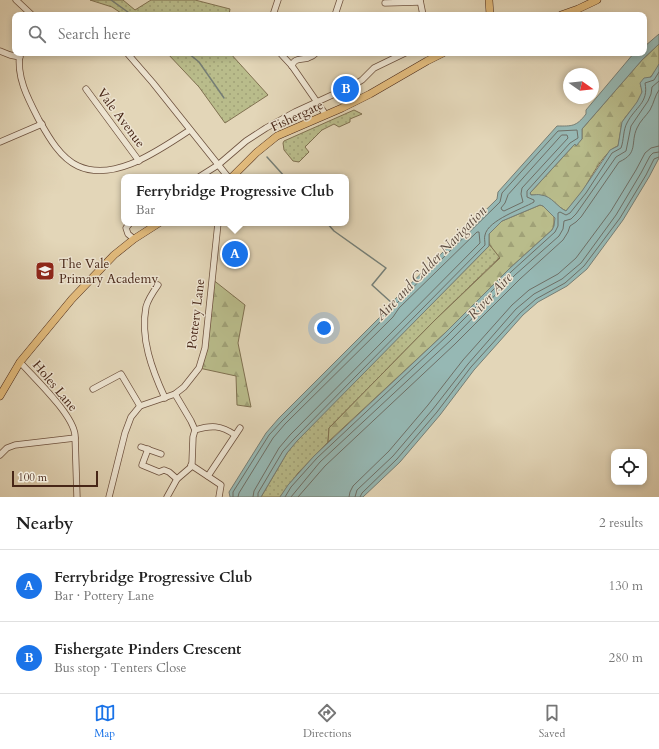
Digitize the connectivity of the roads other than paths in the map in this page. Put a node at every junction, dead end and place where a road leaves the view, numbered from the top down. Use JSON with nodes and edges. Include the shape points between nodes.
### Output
{"nodes":[{"id":1,"x":16,"y":0,"type":"edge"},
{"id":2,"x":278,"y":0,"type":"edge"},
{"id":3,"x":340,"y":0,"type":"edge"},
{"id":4,"x":489,"y":0,"type":"edge"},
{"id":5,"x":597,"y":0,"type":"edge"},
{"id":6,"x":420,"y":1,"type":"edge"},
{"id":7,"x":385,"y":3,"type":"dead end"},
{"id":8,"x":29,"y":12,"type":"edge"},
{"id":9,"x":274,"y":12,"type":"edge"},
{"id":10,"x":336,"y":12,"type":"edge"},
{"id":11,"x":422,"y":12,"type":"edge"},
{"id":12,"x":490,"y":12,"type":"edge"},
{"id":13,"x":570,"y":12,"type":"edge"},
{"id":14,"x":0,"y":51,"type":"edge"},
{"id":15,"x":12,"y":53,"type":"edge"},
{"id":16,"x":20,"y":56,"type":"edge"},
{"id":17,"x":130,"y":56,"type":"edge"},
{"id":18,"x":283,"y":56,"type":"edge"},
{"id":19,"x":289,"y":56,"type":"edge"},
{"id":20,"x":311,"y":56,"type":"edge"},
{"id":21,"x":399,"y":56,"type":"edge"},
{"id":22,"x":431,"y":56,"type":"edge"},
{"id":23,"x":301,"y":59,"type":"junction"},
{"id":24,"x":292,"y":66,"type":"junction"},
{"id":25,"x":86,"y":89,"type":"dead end"},
{"id":26,"x":317,"y":101,"type":"junction"},
{"id":27,"x":326,"y":115,"type":"junction"},
{"id":28,"x":42,"y":124,"type":"junction"},
{"id":29,"x":190,"y":130,"type":"junction"},
{"id":30,"x":0,"y":142,"type":"edge"},
{"id":31,"x":139,"y":161,"type":"junction"},
{"id":32,"x":218,"y":165,"type":"junction"},
{"id":33,"x":204,"y":174,"type":"edge"},
{"id":34,"x":226,"y":174,"type":"edge"},
{"id":35,"x":235,"y":174,"type":"edge"},
{"id":36,"x":128,"y":226,"type":"edge"},
{"id":37,"x":154,"y":226,"type":"edge"},
{"id":38,"x":218,"y":226,"type":"edge"},
{"id":39,"x":134,"y":239,"type":"junction"},
{"id":40,"x":158,"y":285,"type":"dead end"},
{"id":41,"x":20,"y":362,"type":"junction"},
{"id":42,"x":2,"y":386,"type":"edge"},
{"id":43,"x":93,"y":389,"type":"dead end"},
{"id":44,"x":175,"y":394,"type":"junction"},
{"id":45,"x":0,"y":396,"type":"edge"},
{"id":46,"x":165,"y":398,"type":"junction"},
{"id":47,"x":140,"y":406,"type":"junction"},
{"id":48,"x":240,"y":428,"type":"dead end"},
{"id":49,"x":195,"y":430,"type":"junction"},
{"id":50,"x":235,"y":436,"type":"junction"},
{"id":51,"x":75,"y":438,"type":"junction"},
{"id":52,"x":141,"y":446,"type":"dead end"},
{"id":53,"x":148,"y":449,"type":"junction"},
{"id":54,"x":161,"y":454,"type":"dead end"},
{"id":55,"x":0,"y":455,"type":"edge"},
{"id":56,"x":192,"y":465,"type":"junction"},
{"id":57,"x":208,"y":476,"type":"junction"},
{"id":58,"x":177,"y":479,"type":"junction"},
{"id":59,"x":76,"y":497,"type":"edge"},
{"id":60,"x":109,"y":497,"type":"edge"},
{"id":61,"x":167,"y":497,"type":"edge"},
{"id":62,"x":219,"y":497,"type":"edge"}],
"edges":[{"from":1,"to":8,"type":"street"},
{"from":2,"to":9,"type":"street"},
{"from":3,"to":10,"type":"street"},
{"from":4,"to":12,"type":"main road"},
{"from":5,"to":13,"type":"main road"},
{"from":6,"to":7,"type":"street"},
{"from":6,"to":11,"type":"street"},
{"from":14,"to":15,"type":"street"},
{"from":16,"to":28,"type":"street","via":[[21,76],[26,95]]},
{"from":17,"to":29,"type":"street"},
{"from":18,"to":24,"type":"street"},
{"from":19,"to":23,"type":"street"},
{"from":20,"to":23,"type":"street"},
{"from":21,"to":26,"type":"street","name":"Fishergate","via":[[374,68],[354,86]]},
{"from":22,"to":27,"type":"main road","name":"Fishergate","via":[[374,92]]},
{"from":23,"to":24,"type":"street","via":[[296,60]]},
{"from":24,"to":26,"type":"street"},
{"from":25,"to":31,"type":"street","name":"Vale Avenue"},
{"from":26,"to":27,"type":"street"},
{"from":26,"to":32,"type":"street","name":"Fishergate","via":[[266,128]]},
{"from":27,"to":35,"type":"main road","name":"Fishergate","via":[[277,136]]},
{"from":28,"to":30,"type":"street"},
{"from":28,"to":31,"type":"street","via":[[54,144],[77,166],[103,171]]},
{"from":29,"to":31,"type":"street"},
{"from":29,"to":32,"type":"street"},
{"from":32,"to":33,"type":"street","name":"Fishergate"},
{"from":32,"to":34,"type":"street"},
{"from":36,"to":39,"type":"street","via":[[128,234]]},
{"from":37,"to":39,"type":"main road"},
{"from":38,"to":44,"type":"street","name":"Pottery Lane","via":[[205,348],[199,368]]},
{"from":39,"to":41,"type":"main road","via":[[114,255],[72,299]]},
{"from":40,"to":46,"type":"street","via":[[146,307],[145,321],[150,361]]},
{"from":41,"to":42,"type":"main road"},
{"from":41,"to":51,"type":"street","name":"Holes Lane","via":[[64,411],[73,427]]},
{"from":42,"to":45,"type":"main road"},
{"from":43,"to":47,"type":"street","via":[[121,374]]},
{"from":44,"to":46,"type":"street","name":"Pottery Lane"},
{"from":44,"to":49,"type":"street"},
{"from":46,"to":47,"type":"street","name":"Pottery Lane"},
{"from":47,"to":60,"type":"street","via":[[131,417],[125,433]]},
{"from":48,"to":50,"type":"street"},
{"from":49,"to":50,"type":"street","via":[[218,427],[227,429]]},
{"from":49,"to":56,"type":"street"},
{"from":50,"to":57,"type":"street"},
{"from":51,"to":55,"type":"street","via":[[15,445]]},
{"from":51,"to":59,"type":"street","name":"Holes Lane"},
{"from":52,"to":53,"type":"street"},
{"from":53,"to":54,"type":"street"},
{"from":53,"to":58,"type":"street","via":[[142,465],[159,472],[169,472]]},
{"from":56,"to":57,"type":"street"},
{"from":56,"to":58,"type":"street"},
{"from":57,"to":62,"type":"street","via":[[221,485]]},
{"from":58,"to":61,"type":"street"}]}
